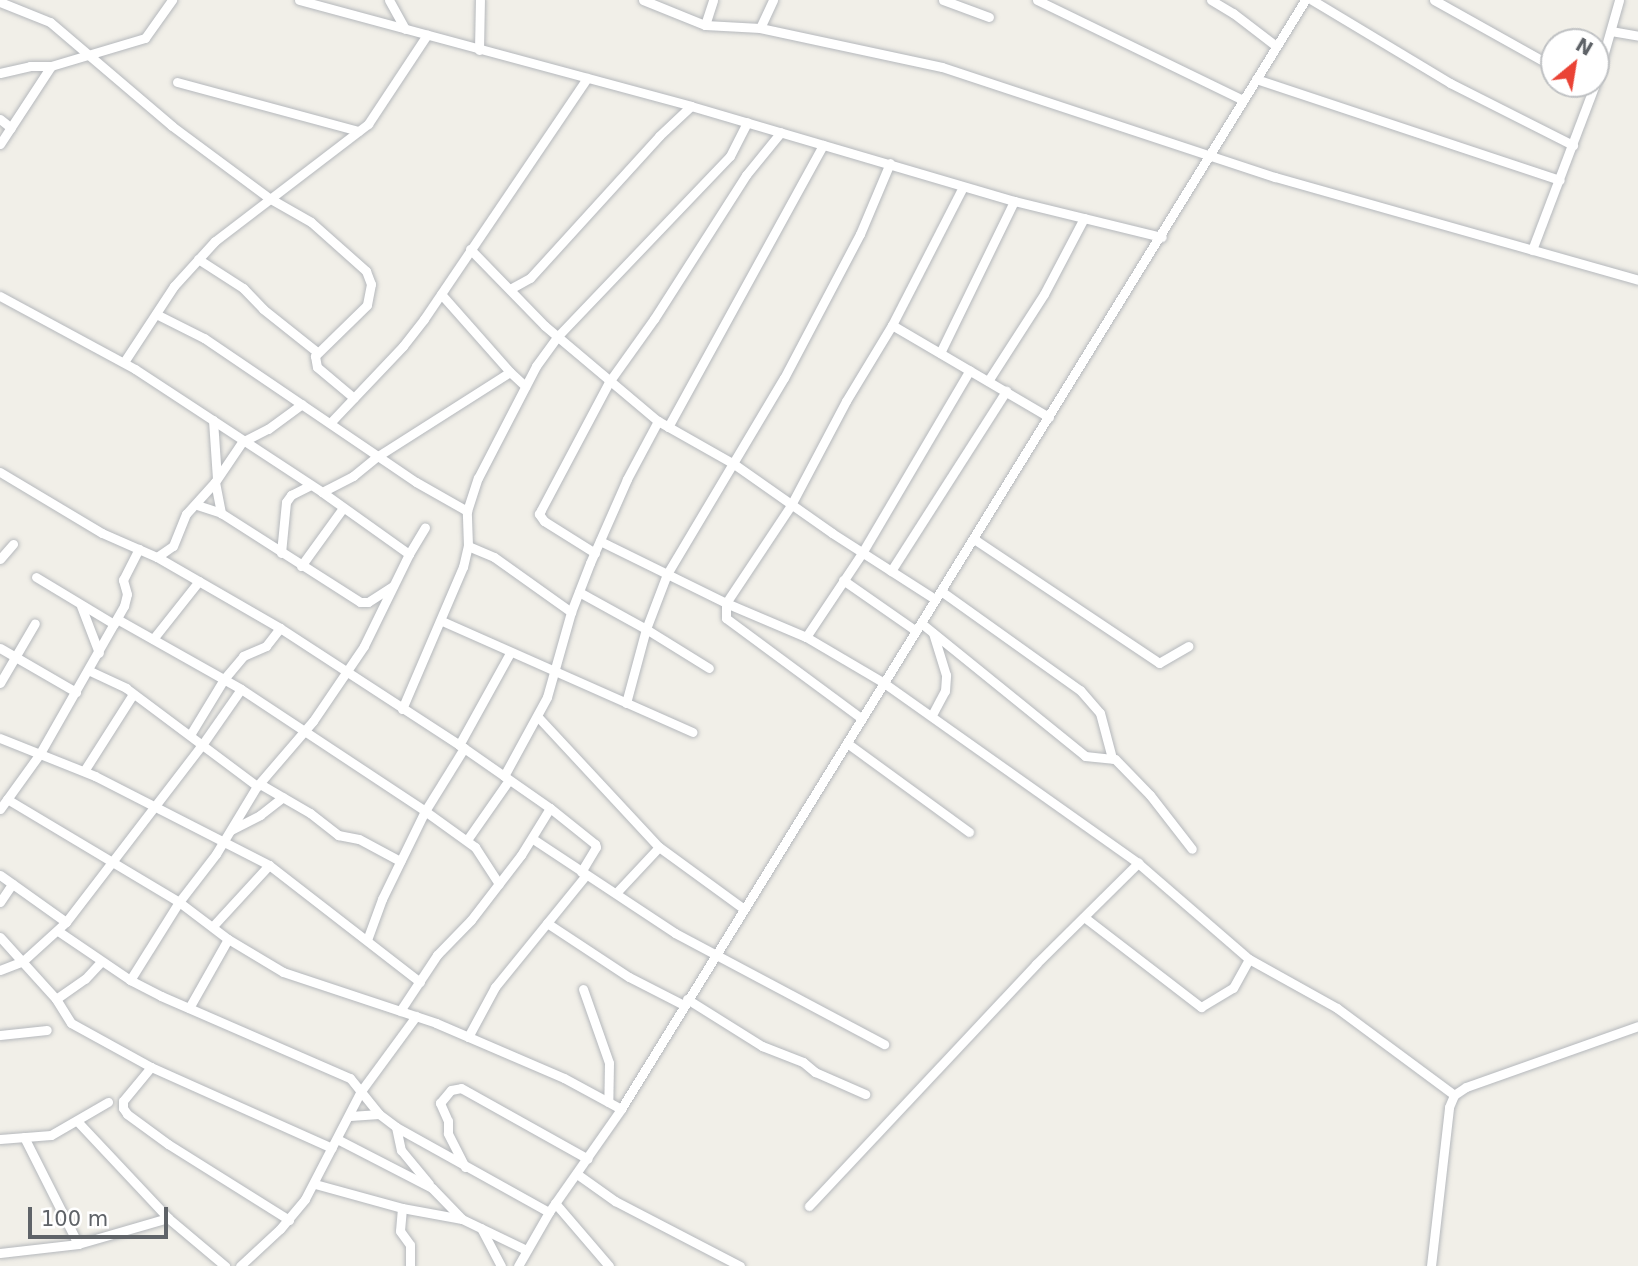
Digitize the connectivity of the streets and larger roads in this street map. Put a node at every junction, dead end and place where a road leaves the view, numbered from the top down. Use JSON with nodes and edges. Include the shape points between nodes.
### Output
{"nodes":[{"id":1,"x":172,"y":0,"type":"edge"},
{"id":2,"x":299,"y":0,"type":"edge"},
{"id":3,"x":388,"y":0,"type":"edge"},
{"id":4,"x":480,"y":0,"type":"edge"},
{"id":5,"x":643,"y":0,"type":"edge"},
{"id":6,"x":713,"y":0,"type":"edge"},
{"id":7,"x":773,"y":0,"type":"edge"},
{"id":8,"x":943,"y":0,"type":"edge"},
{"id":9,"x":1037,"y":0,"type":"edge"},
{"id":10,"x":1210,"y":0,"type":"edge"},
{"id":11,"x":1306,"y":0,"type":"edge"},
{"id":12,"x":1312,"y":0,"type":"edge"},
{"id":13,"x":1434,"y":0,"type":"edge"},
{"id":14,"x":1619,"y":0,"type":"edge"},
{"id":15,"x":0,"y":2,"type":"edge"},
{"id":16,"x":989,"y":17,"type":"dead end"},
{"id":17,"x":705,"y":25,"type":"junction"},
{"id":18,"x":760,"y":28,"type":"junction"},
{"id":19,"x":405,"y":29,"type":"junction"},
{"id":20,"x":1611,"y":31,"type":"joint"},
{"id":21,"x":427,"y":35,"type":"junction"},
{"id":22,"x":1638,"y":36,"type":"edge"},
{"id":23,"x":1276,"y":46,"type":"junction"},
{"id":24,"x":480,"y":50,"type":"junction"},
{"id":25,"x":88,"y":55,"type":"junction"},
{"id":26,"x":1540,"y":59,"type":"edge"},
{"id":27,"x":51,"y":66,"type":"junction"},
{"id":28,"x":0,"y":73,"type":"edge"},
{"id":29,"x":587,"y":78,"type":"junction"},
{"id":30,"x":1256,"y":79,"type":"junction"},
{"id":31,"x":177,"y":82,"type":"dead end"},
{"id":32,"x":1589,"y":98,"type":"edge"},
{"id":33,"x":1243,"y":100,"type":"junction"},
{"id":34,"x":691,"y":106,"type":"junction"},
{"id":35,"x":0,"y":119,"type":"edge"},
{"id":36,"x":747,"y":122,"type":"junction"},
{"id":37,"x":10,"y":128,"type":"junction"},
{"id":38,"x":359,"y":131,"type":"junction"},
{"id":39,"x":781,"y":132,"type":"junction"},
{"id":40,"x":0,"y":144,"type":"edge"},
{"id":41,"x":823,"y":145,"type":"junction"},
{"id":42,"x":1573,"y":145,"type":"junction"},
{"id":43,"x":1211,"y":155,"type":"junction"},
{"id":44,"x":890,"y":163,"type":"junction"},
{"id":45,"x":1559,"y":180,"type":"junction"},
{"id":46,"x":963,"y":187,"type":"junction"},
{"id":47,"x":269,"y":198,"type":"junction"},
{"id":48,"x":1014,"y":201,"type":"junction"},
{"id":49,"x":1084,"y":218,"type":"junction"},
{"id":50,"x":1162,"y":237,"type":"junction"},
{"id":51,"x":470,"y":249,"type":"junction"},
{"id":52,"x":1531,"y":250,"type":"junction"},
{"id":53,"x":198,"y":259,"type":"junction"},
{"id":54,"x":1638,"y":280,"type":"edge"},
{"id":55,"x":510,"y":289,"type":"junction"},
{"id":56,"x":441,"y":294,"type":"junction"},
{"id":57,"x":0,"y":296,"type":"edge"},
{"id":58,"x":156,"y":314,"type":"junction"},
{"id":59,"x":892,"y":325,"type":"junction"},
{"id":60,"x":557,"y":337,"type":"junction"},
{"id":61,"x":317,"y":352,"type":"junction"},
{"id":62,"x":940,"y":353,"type":"junction"},
{"id":63,"x":124,"y":362,"type":"junction"},
{"id":64,"x":970,"y":370,"type":"junction"},
{"id":65,"x":510,"y":372,"type":"junction"},
{"id":66,"x":988,"y":381,"type":"junction"},
{"id":67,"x":609,"y":382,"type":"junction"},
{"id":68,"x":526,"y":386,"type":"junction"},
{"id":69,"x":1006,"y":391,"type":"junction"},
{"id":70,"x":354,"y":398,"type":"junction"},
{"id":71,"x":302,"y":404,"type":"junction"},
{"id":72,"x":1049,"y":417,"type":"junction"},
{"id":73,"x":213,"y":420,"type":"junction"},
{"id":74,"x":658,"y":421,"type":"junction"},
{"id":75,"x":330,"y":423,"type":"junction"},
{"id":76,"x":668,"y":427,"type":"junction"},
{"id":77,"x":242,"y":442,"type":"junction"},
{"id":78,"x":379,"y":456,"type":"junction"},
{"id":79,"x":734,"y":464,"type":"junction"},
{"id":80,"x":0,"y":472,"type":"edge"},
{"id":81,"x":216,"y":480,"type":"junction"},
{"id":82,"x":309,"y":486,"type":"junction"},
{"id":83,"x":322,"y":492,"type":"junction"},
{"id":84,"x":197,"y":505,"type":"junction"},
{"id":85,"x":791,"y":505,"type":"junction"},
{"id":86,"x":343,"y":509,"type":"junction"},
{"id":87,"x":467,"y":511,"type":"junction"},
{"id":88,"x":221,"y":513,"type":"junction"},
{"id":89,"x":425,"y":527,"type":"dead end"},
{"id":90,"x":974,"y":538,"type":"junction"},
{"id":91,"x":600,"y":541,"type":"junction"},
{"id":92,"x":12,"y":544,"type":"dead end"},
{"id":93,"x":468,"y":546,"type":"junction"},
{"id":94,"x":139,"y":549,"type":"junction"},
{"id":95,"x":862,"y":552,"type":"junction"},
{"id":96,"x":281,"y":553,"type":"junction"},
{"id":97,"x":595,"y":553,"type":"junction"},
{"id":98,"x":409,"y":554,"type":"junction"},
{"id":99,"x":157,"y":557,"type":"junction"},
{"id":100,"x":0,"y":559,"type":"edge"},
{"id":101,"x":301,"y":566,"type":"junction"},
{"id":102,"x":891,"y":571,"type":"junction"},
{"id":103,"x":667,"y":575,"type":"junction"},
{"id":104,"x":36,"y":577,"type":"dead end"},
{"id":105,"x":843,"y":580,"type":"junction"},
{"id":106,"x":200,"y":581,"type":"junction"},
{"id":107,"x":394,"y":585,"type":"junction"},
{"id":108,"x":579,"y":592,"type":"junction"},
{"id":109,"x":938,"y":595,"type":"junction"},
{"id":110,"x":726,"y":603,"type":"junction"},
{"id":111,"x":81,"y":606,"type":"junction"},
{"id":112,"x":571,"y":612,"type":"junction"},
{"id":113,"x":442,"y":621,"type":"junction"},
{"id":114,"x":116,"y":622,"type":"junction"},
{"id":115,"x":35,"y":623,"type":"dead end"},
{"id":116,"x":919,"y":627,"type":"junction"},
{"id":117,"x":280,"y":628,"type":"junction"},
{"id":118,"x":646,"y":629,"type":"junction"},
{"id":119,"x":933,"y":633,"type":"junction"},
{"id":120,"x":806,"y":637,"type":"junction"},
{"id":121,"x":153,"y":639,"type":"junction"},
{"id":122,"x":1188,"y":646,"type":"dead end"},
{"id":123,"x":0,"y":648,"type":"edge"},
{"id":124,"x":99,"y":653,"type":"junction"},
{"id":125,"x":510,"y":653,"type":"junction"},
{"id":126,"x":17,"y":659,"type":"junction"},
{"id":127,"x":709,"y":668,"type":"dead end"},
{"id":128,"x":90,"y":671,"type":"junction"},
{"id":129,"x":346,"y":673,"type":"junction"},
{"id":130,"x":555,"y":674,"type":"junction"},
{"id":131,"x":224,"y":680,"type":"junction"},
{"id":132,"x":884,"y":682,"type":"junction"},
{"id":133,"x":0,"y":683,"type":"edge"},
{"id":134,"x":241,"y":689,"type":"junction"},
{"id":135,"x":76,"y":692,"type":"junction"},
{"id":136,"x":133,"y":694,"type":"junction"},
{"id":137,"x":626,"y":703,"type":"junction"},
{"id":138,"x":402,"y":709,"type":"junction"},
{"id":139,"x":932,"y":715,"type":"junction"},
{"id":140,"x":538,"y":717,"type":"junction"},
{"id":141,"x":861,"y":718,"type":"junction"},
{"id":142,"x":303,"y":732,"type":"junction"},
{"id":143,"x":692,"y":732,"type":"dead end"},
{"id":144,"x":190,"y":735,"type":"junction"},
{"id":145,"x":0,"y":738,"type":"edge"},
{"id":146,"x":846,"y":743,"type":"junction"},
{"id":147,"x":202,"y":745,"type":"junction"},
{"id":148,"x":461,"y":746,"type":"junction"},
{"id":149,"x":39,"y":755,"type":"junction"},
{"id":150,"x":1112,"y":758,"type":"junction"},
{"id":151,"x":84,"y":771,"type":"junction"},
{"id":152,"x":507,"y":778,"type":"junction"},
{"id":153,"x":259,"y":785,"type":"junction"},
{"id":154,"x":283,"y":797,"type":"junction"},
{"id":155,"x":7,"y":799,"type":"junction"},
{"id":156,"x":155,"y":804,"type":"junction"},
{"id":157,"x":550,"y":808,"type":"junction"},
{"id":158,"x":0,"y":810,"type":"edge"},
{"id":159,"x":425,"y":811,"type":"junction"},
{"id":160,"x":969,"y":832,"type":"dead end"},
{"id":161,"x":227,"y":835,"type":"junction"},
{"id":162,"x":533,"y":839,"type":"junction"},
{"id":163,"x":467,"y":840,"type":"junction"},
{"id":164,"x":659,"y":847,"type":"junction"},
{"id":165,"x":1192,"y":849,"type":"dead end"},
{"id":166,"x":400,"y":861,"type":"junction"},
{"id":167,"x":112,"y":863,"type":"junction"},
{"id":168,"x":1138,"y":863,"type":"junction"},
{"id":169,"x":269,"y":865,"type":"junction"},
{"id":170,"x":583,"y":874,"type":"junction"},
{"id":171,"x":0,"y":875,"type":"edge"},
{"id":172,"x":12,"y":884,"type":"junction"},
{"id":173,"x":499,"y":884,"type":"junction"},
{"id":174,"x":617,"y":894,"type":"junction"},
{"id":175,"x":0,"y":902,"type":"edge"},
{"id":176,"x":179,"y":902,"type":"junction"},
{"id":177,"x":744,"y":909,"type":"junction"},
{"id":178,"x":1084,"y":917,"type":"junction"},
{"id":179,"x":66,"y":922,"type":"junction"},
{"id":180,"x":547,"y":923,"type":"junction"},
{"id":181,"x":213,"y":926,"type":"junction"},
{"id":182,"x":58,"y":931,"type":"junction"},
{"id":183,"x":0,"y":937,"type":"edge"},
{"id":184,"x":228,"y":939,"type":"junction"},
{"id":185,"x":367,"y":940,"type":"junction"},
{"id":186,"x":714,"y":955,"type":"junction"},
{"id":187,"x":1249,"y":959,"type":"junction"},
{"id":188,"x":23,"y":961,"type":"junction"},
{"id":189,"x":102,"y":962,"type":"junction"},
{"id":190,"x":0,"y":970,"type":"edge"},
{"id":191,"x":130,"y":980,"type":"junction"},
{"id":192,"x":419,"y":982,"type":"junction"},
{"id":193,"x":583,"y":989,"type":"dead end"},
{"id":194,"x":56,"y":999,"type":"junction"},
{"id":195,"x":686,"y":1002,"type":"junction"},
{"id":196,"x":190,"y":1008,"type":"junction"},
{"id":197,"x":400,"y":1011,"type":"junction"},
{"id":198,"x":416,"y":1016,"type":"junction"},
{"id":199,"x":1638,"y":1026,"type":"edge"},
{"id":200,"x":47,"y":1030,"type":"dead end"},
{"id":201,"x":0,"y":1035,"type":"edge"},
{"id":202,"x":468,"y":1037,"type":"junction"},
{"id":203,"x":884,"y":1044,"type":"dead end"},
{"id":204,"x":151,"y":1066,"type":"junction"},
{"id":205,"x":361,"y":1091,"type":"junction"},
{"id":206,"x":865,"y":1094,"type":"dead end"},
{"id":207,"x":1454,"y":1095,"type":"junction"},
{"id":208,"x":108,"y":1102,"type":"dead end"},
{"id":209,"x":608,"y":1102,"type":"junction"},
{"id":210,"x":621,"y":1109,"type":"junction"},
{"id":211,"x":379,"y":1114,"type":"junction"},
{"id":212,"x":349,"y":1116,"type":"junction"},
{"id":213,"x":77,"y":1121,"type":"junction"},
{"id":214,"x":396,"y":1127,"type":"junction"},
{"id":215,"x":24,"y":1137,"type":"junction"},
{"id":216,"x":0,"y":1139,"type":"edge"},
{"id":217,"x":334,"y":1143,"type":"junction"},
{"id":218,"x":588,"y":1158,"type":"junction"},
{"id":219,"x":465,"y":1167,"type":"junction"},
{"id":220,"x":577,"y":1174,"type":"junction"},
{"id":221,"x":315,"y":1184,"type":"junction"},
{"id":222,"x":432,"y":1188,"type":"junction"},
{"id":223,"x":555,"y":1203,"type":"junction"},
{"id":224,"x":809,"y":1206,"type":"dead end"},
{"id":225,"x":402,"y":1208,"type":"junction"},
{"id":226,"x":549,"y":1212,"type":"junction"},
{"id":227,"x":168,"y":1218,"type":"junction"},
{"id":228,"x":462,"y":1219,"type":"junction"},
{"id":229,"x":289,"y":1220,"type":"junction"},
{"id":230,"x":481,"y":1228,"type":"junction"},
{"id":231,"x":78,"y":1244,"type":"junction"},
{"id":232,"x":526,"y":1250,"type":"junction"},
{"id":233,"x":0,"y":1253,"type":"edge"},
{"id":234,"x":252,"y":1261,"type":"edge"},
{"id":235,"x":222,"y":1265,"type":"edge"},
{"id":236,"x":240,"y":1266,"type":"edge"},
{"id":237,"x":410,"y":1266,"type":"edge"},
{"id":238,"x":501,"y":1266,"type":"edge"},
{"id":239,"x":517,"y":1266,"type":"edge"},
{"id":240,"x":609,"y":1266,"type":"edge"},
{"id":241,"x":740,"y":1266,"type":"edge"},
{"id":242,"x":1431,"y":1266,"type":"edge"}],
"edges":[{"from":1,"to":25,"type":"street","via":[[145,37]]},
{"from":2,"to":19,"type":"street"},
{"from":3,"to":19,"type":"street"},
{"from":4,"to":24,"type":"street"},
{"from":5,"to":17,"type":"street"},
{"from":6,"to":17,"type":"street"},
{"from":7,"to":18,"type":"street"},
{"from":8,"to":16,"type":"street"},
{"from":9,"to":33,"type":"street"},
{"from":10,"to":23,"type":"street"},
{"from":11,"to":23,"type":"street"},
{"from":12,"to":42,"type":"street","via":[[1450,83]]},
{"from":13,"to":26,"type":"street"},
{"from":14,"to":20,"type":"street"},
{"from":15,"to":25,"type":"street","via":[[50,22]]},
{"from":17,"to":18,"type":"street"},
{"from":18,"to":43,"type":"street","via":[[942,66]]},
{"from":19,"to":21,"type":"street"},
{"from":20,"to":22,"type":"street"},
{"from":21,"to":24,"type":"street"},
{"from":21,"to":38,"type":"street","via":[[373,118]]},
{"from":23,"to":30,"type":"street"},
{"from":24,"to":29,"type":"street"},
{"from":25,"to":27,"type":"street"},
{"from":25,"to":47,"type":"street","via":[[172,126]]},
{"from":27,"to":28,"type":"street"},
{"from":27,"to":37,"type":"street"},
{"from":29,"to":34,"type":"street"},
{"from":29,"to":51,"type":"street"},
{"from":30,"to":33,"type":"street"},
{"from":30,"to":45,"type":"street"},
{"from":31,"to":38,"type":"street"},
{"from":32,"to":42,"type":"street"},
{"from":33,"to":43,"type":"street"},
{"from":34,"to":36,"type":"street"},
{"from":34,"to":55,"type":"street","via":[[659,135],[530,278]]},
{"from":35,"to":37,"type":"street"},
{"from":36,"to":39,"type":"street"},
{"from":36,"to":60,"type":"street","via":[[730,156]]},
{"from":37,"to":40,"type":"street"},
{"from":38,"to":47,"type":"street"},
{"from":39,"to":41,"type":"street"},
{"from":39,"to":67,"type":"street","via":[[741,182]]},
{"from":41,"to":44,"type":"street"},
{"from":41,"to":76,"type":"street"},
{"from":42,"to":45,"type":"street"},
{"from":43,"to":50,"type":"street"},
{"from":43,"to":52,"type":"street"},
{"from":44,"to":46,"type":"street"},
{"from":44,"to":79,"type":"street","via":[[860,234]]},
{"from":45,"to":52,"type":"street"},
{"from":46,"to":48,"type":"street"},
{"from":46,"to":59,"type":"street"},
{"from":47,"to":53,"type":"street"},
{"from":47,"to":61,"type":"street","via":[[321,230],[370,277],[367,304]]},
{"from":48,"to":49,"type":"street"},
{"from":48,"to":62,"type":"street"},
{"from":49,"to":50,"type":"street"},
{"from":49,"to":66,"type":"street","via":[[1044,295]]},
{"from":50,"to":72,"type":"street"},
{"from":51,"to":55,"type":"street"},
{"from":51,"to":56,"type":"street"},
{"from":52,"to":54,"type":"street"},
{"from":53,"to":58,"type":"street"},
{"from":53,"to":61,"type":"street","via":[[243,288]]},
{"from":55,"to":60,"type":"street"},
{"from":56,"to":65,"type":"street"},
{"from":56,"to":70,"type":"street","via":[[407,342]]},
{"from":57,"to":63,"type":"street"},
{"from":58,"to":63,"type":"street"},
{"from":58,"to":71,"type":"street","via":[[204,338]]},
{"from":59,"to":62,"type":"street"},
{"from":59,"to":85,"type":"street"},
{"from":60,"to":67,"type":"street"},
{"from":60,"to":68,"type":"street"},
{"from":61,"to":70,"type":"street","via":[[317,367]]},
{"from":62,"to":64,"type":"street"},
{"from":63,"to":73,"type":"street"},
{"from":64,"to":66,"type":"street"},
{"from":64,"to":95,"type":"street"},
{"from":65,"to":68,"type":"street"},
{"from":65,"to":78,"type":"street"},
{"from":66,"to":69,"type":"street"},
{"from":67,"to":74,"type":"street"},
{"from":67,"to":97,"type":"street","via":[[539,514]]},
{"from":68,"to":87,"type":"street","via":[[484,466]]},
{"from":69,"to":72,"type":"street"},
{"from":69,"to":102,"type":"street"},
{"from":70,"to":75,"type":"street"},
{"from":71,"to":75,"type":"street"},
{"from":71,"to":77,"type":"street"},
{"from":72,"to":90,"type":"street"},
{"from":73,"to":77,"type":"street"},
{"from":73,"to":81,"type":"street"},
{"from":74,"to":76,"type":"street"},
{"from":74,"to":91,"type":"street"},
{"from":75,"to":78,"type":"street"},
{"from":76,"to":79,"type":"street"},
{"from":77,"to":81,"type":"street"},
{"from":77,"to":82,"type":"street"},
{"from":78,"to":83,"type":"street"},
{"from":78,"to":87,"type":"street"},
{"from":79,"to":85,"type":"street"},
{"from":79,"to":103,"type":"street"},
{"from":80,"to":94,"type":"street","via":[[102,533]]},
{"from":81,"to":84,"type":"street"},
{"from":81,"to":88,"type":"street"},
{"from":82,"to":83,"type":"street"},
{"from":82,"to":96,"type":"street","via":[[286,502]]},
{"from":83,"to":86,"type":"street"},
{"from":84,"to":88,"type":"street"},
{"from":84,"to":99,"type":"street","via":[[183,519],[173,546]]},
{"from":85,"to":95,"type":"street"},
{"from":85,"to":110,"type":"street"},
{"from":86,"to":98,"type":"street"},
{"from":86,"to":101,"type":"street"},
{"from":87,"to":93,"type":"street"},
{"from":88,"to":96,"type":"street"},
{"from":89,"to":98,"type":"street"},
{"from":90,"to":109,"type":"street"},
{"from":90,"to":122,"type":"street","via":[[1160,663]]},
{"from":91,"to":97,"type":"street"},
{"from":91,"to":103,"type":"street"},
{"from":92,"to":100,"type":"street"},
{"from":93,"to":112,"type":"street","via":[[511,568]]},
{"from":93,"to":113,"type":"street"},
{"from":94,"to":99,"type":"street"},
{"from":94,"to":114,"type":"street","via":[[123,580],[127,597]]},
{"from":95,"to":102,"type":"street"},
{"from":95,"to":105,"type":"street"},
{"from":96,"to":101,"type":"street"},
{"from":97,"to":108,"type":"street"},
{"from":98,"to":107,"type":"street"},
{"from":99,"to":106,"type":"street"},
{"from":101,"to":107,"type":"street","via":[[364,603]]},
{"from":102,"to":109,"type":"street"},
{"from":103,"to":110,"type":"street"},
{"from":103,"to":118,"type":"street"},
{"from":104,"to":111,"type":"street"},
{"from":105,"to":116,"type":"street"},
{"from":105,"to":120,"type":"street"},
{"from":106,"to":117,"type":"street"},
{"from":106,"to":121,"type":"street"},
{"from":107,"to":129,"type":"street"},
{"from":108,"to":112,"type":"street"},
{"from":108,"to":118,"type":"street"},
{"from":109,"to":116,"type":"street"},
{"from":109,"to":150,"type":"street","via":[[1080,690],[1100,713]]},
{"from":110,"to":120,"type":"street"},
{"from":110,"to":141,"type":"street","via":[[726,618]]},
{"from":111,"to":114,"type":"street"},
{"from":111,"to":124,"type":"street"},
{"from":112,"to":130,"type":"street"},
{"from":113,"to":125,"type":"street"},
{"from":113,"to":138,"type":"street"},
{"from":114,"to":121,"type":"street"},
{"from":114,"to":124,"type":"street"},
{"from":115,"to":126,"type":"street"},
{"from":116,"to":119,"type":"street"},
{"from":116,"to":132,"type":"street"},
{"from":117,"to":129,"type":"street"},
{"from":117,"to":131,"type":"street","via":[[266,646],[246,652]]},
{"from":118,"to":127,"type":"street"},
{"from":118,"to":137,"type":"street"},
{"from":119,"to":139,"type":"street","via":[[946,675],[945,691]]},
{"from":119,"to":150,"type":"street","via":[[1085,756]]},
{"from":120,"to":132,"type":"street"},
{"from":121,"to":131,"type":"street"},
{"from":123,"to":126,"type":"street"},
{"from":124,"to":128,"type":"street"},
{"from":125,"to":130,"type":"street"},
{"from":125,"to":148,"type":"street"},
{"from":126,"to":133,"type":"street"},
{"from":126,"to":135,"type":"street"},
{"from":128,"to":135,"type":"street"},
{"from":128,"to":136,"type":"street"},
{"from":129,"to":138,"type":"street"},
{"from":129,"to":142,"type":"street"},
{"from":130,"to":137,"type":"street"},
{"from":130,"to":140,"type":"street"},
{"from":131,"to":134,"type":"street"},
{"from":131,"to":144,"type":"street"},
{"from":132,"to":139,"type":"street"},
{"from":132,"to":141,"type":"street"},
{"from":134,"to":142,"type":"street"},
{"from":134,"to":147,"type":"street"},
{"from":135,"to":149,"type":"street"},
{"from":136,"to":144,"type":"street"},
{"from":136,"to":151,"type":"street"},
{"from":137,"to":143,"type":"street"},
{"from":138,"to":148,"type":"street"},
{"from":139,"to":168,"type":"street"},
{"from":140,"to":152,"type":"street"},
{"from":140,"to":164,"type":"street"},
{"from":141,"to":146,"type":"street"},
{"from":142,"to":153,"type":"street"},
{"from":142,"to":159,"type":"street"},
{"from":144,"to":147,"type":"street"},
{"from":145,"to":149,"type":"street"},
{"from":146,"to":160,"type":"street"},
{"from":146,"to":177,"type":"street"},
{"from":147,"to":153,"type":"street"},
{"from":147,"to":156,"type":"street"},
{"from":148,"to":152,"type":"street"},
{"from":148,"to":159,"type":"street"},
{"from":149,"to":151,"type":"street"},
{"from":149,"to":155,"type":"street"},
{"from":150,"to":165,"type":"street","via":[[1150,795]]},
{"from":151,"to":156,"type":"street"},
{"from":152,"to":157,"type":"street"},
{"from":152,"to":163,"type":"street"},
{"from":153,"to":154,"type":"street"},
{"from":153,"to":161,"type":"street"},
{"from":154,"to":161,"type":"street"},
{"from":154,"to":166,"type":"street","via":[[338,835],[359,839]]},
{"from":155,"to":158,"type":"street"},
{"from":155,"to":167,"type":"street"},
{"from":156,"to":161,"type":"street"},
{"from":156,"to":167,"type":"street"},
{"from":157,"to":162,"type":"street"},
{"from":157,"to":170,"type":"street","via":[[595,844]]},
{"from":159,"to":163,"type":"street"},
{"from":159,"to":166,"type":"street"},
{"from":161,"to":169,"type":"street"},
{"from":161,"to":176,"type":"street"},
{"from":162,"to":170,"type":"street"},
{"from":162,"to":173,"type":"street"},
{"from":163,"to":173,"type":"street"},
{"from":164,"to":174,"type":"street"},
{"from":164,"to":177,"type":"street"},
{"from":166,"to":185,"type":"street"},
{"from":167,"to":176,"type":"street"},
{"from":167,"to":179,"type":"street"},
{"from":168,"to":178,"type":"street"},
{"from":168,"to":187,"type":"street"},
{"from":169,"to":181,"type":"street"},
{"from":169,"to":185,"type":"street"},
{"from":170,"to":174,"type":"street"},
{"from":170,"to":180,"type":"street"},
{"from":171,"to":172,"type":"street"},
{"from":172,"to":175,"type":"street"},
{"from":172,"to":179,"type":"street"},
{"from":173,"to":192,"type":"street"},
{"from":174,"to":186,"type":"street"},
{"from":176,"to":181,"type":"street"},
{"from":176,"to":191,"type":"street"},
{"from":177,"to":186,"type":"street"},
{"from":178,"to":187,"type":"street","via":[[1201,1007],[1233,988]]},
{"from":178,"to":224,"type":"street"},
{"from":179,"to":182,"type":"street"},
{"from":180,"to":195,"type":"street","via":[[629,976]]},
{"from":180,"to":202,"type":"street","via":[[495,987]]},
{"from":181,"to":184,"type":"street"},
{"from":182,"to":188,"type":"street"},
{"from":182,"to":189,"type":"street"},
{"from":183,"to":188,"type":"street"},
{"from":184,"to":196,"type":"street"},
{"from":184,"to":197,"type":"street","via":[[294,976]]},
{"from":185,"to":192,"type":"street"},
{"from":186,"to":195,"type":"street"},
{"from":186,"to":203,"type":"street"},
{"from":187,"to":207,"type":"street","via":[[1337,1008]]},
{"from":188,"to":190,"type":"street"},
{"from":188,"to":194,"type":"street"},
{"from":189,"to":191,"type":"street"},
{"from":189,"to":194,"type":"street"},
{"from":191,"to":196,"type":"street"},
{"from":192,"to":197,"type":"street"},
{"from":193,"to":209,"type":"street","via":[[609,1063]]},
{"from":194,"to":204,"type":"street","via":[[71,1023]]},
{"from":195,"to":206,"type":"street","via":[[762,1046]]},
{"from":195,"to":210,"type":"street"},
{"from":196,"to":205,"type":"street","via":[[342,1073]]},
{"from":197,"to":198,"type":"street"},
{"from":198,"to":202,"type":"street"},
{"from":198,"to":205,"type":"street"},
{"from":199,"to":207,"type":"street"},
{"from":200,"to":201,"type":"street"},
{"from":202,"to":209,"type":"street"},
{"from":204,"to":217,"type":"street"},
{"from":204,"to":229,"type":"street","via":[[123,1101],[127,1114]]},
{"from":205,"to":211,"type":"street"},
{"from":205,"to":212,"type":"street"},
{"from":207,"to":242,"type":"street"},
{"from":208,"to":213,"type":"street"},
{"from":209,"to":210,"type":"street"},
{"from":210,"to":218,"type":"street"},
{"from":211,"to":212,"type":"street"},
{"from":211,"to":214,"type":"street"},
{"from":212,"to":217,"type":"street"},
{"from":213,"to":215,"type":"street","via":[[51,1135]]},
{"from":213,"to":227,"type":"street"},
{"from":214,"to":219,"type":"street"},
{"from":214,"to":222,"type":"street","via":[[401,1150]]},
{"from":215,"to":216,"type":"street"},
{"from":215,"to":231,"type":"street"},
{"from":217,"to":221,"type":"street"},
{"from":217,"to":222,"type":"street"},
{"from":218,"to":219,"type":"street","via":[[461,1088],[451,1090],[440,1103]]},
{"from":218,"to":220,"type":"street"},
{"from":219,"to":226,"type":"street"},
{"from":220,"to":223,"type":"street"},
{"from":220,"to":241,"type":"street","via":[[615,1201]]},
{"from":221,"to":225,"type":"street"},
{"from":221,"to":229,"type":"street"},
{"from":222,"to":228,"type":"street"},
{"from":223,"to":226,"type":"street"},
{"from":223,"to":240,"type":"street"},
{"from":225,"to":228,"type":"street"},
{"from":225,"to":237,"type":"street","via":[[400,1231],[410,1245]]},
{"from":226,"to":232,"type":"street"},
{"from":227,"to":231,"type":"street"},
{"from":227,"to":235,"type":"street"},
{"from":228,"to":230,"type":"street"},
{"from":229,"to":234,"type":"street"},
{"from":230,"to":232,"type":"street"},
{"from":230,"to":238,"type":"street"},
{"from":231,"to":233,"type":"street"},
{"from":232,"to":239,"type":"street"},
{"from":234,"to":236,"type":"street"}]}
